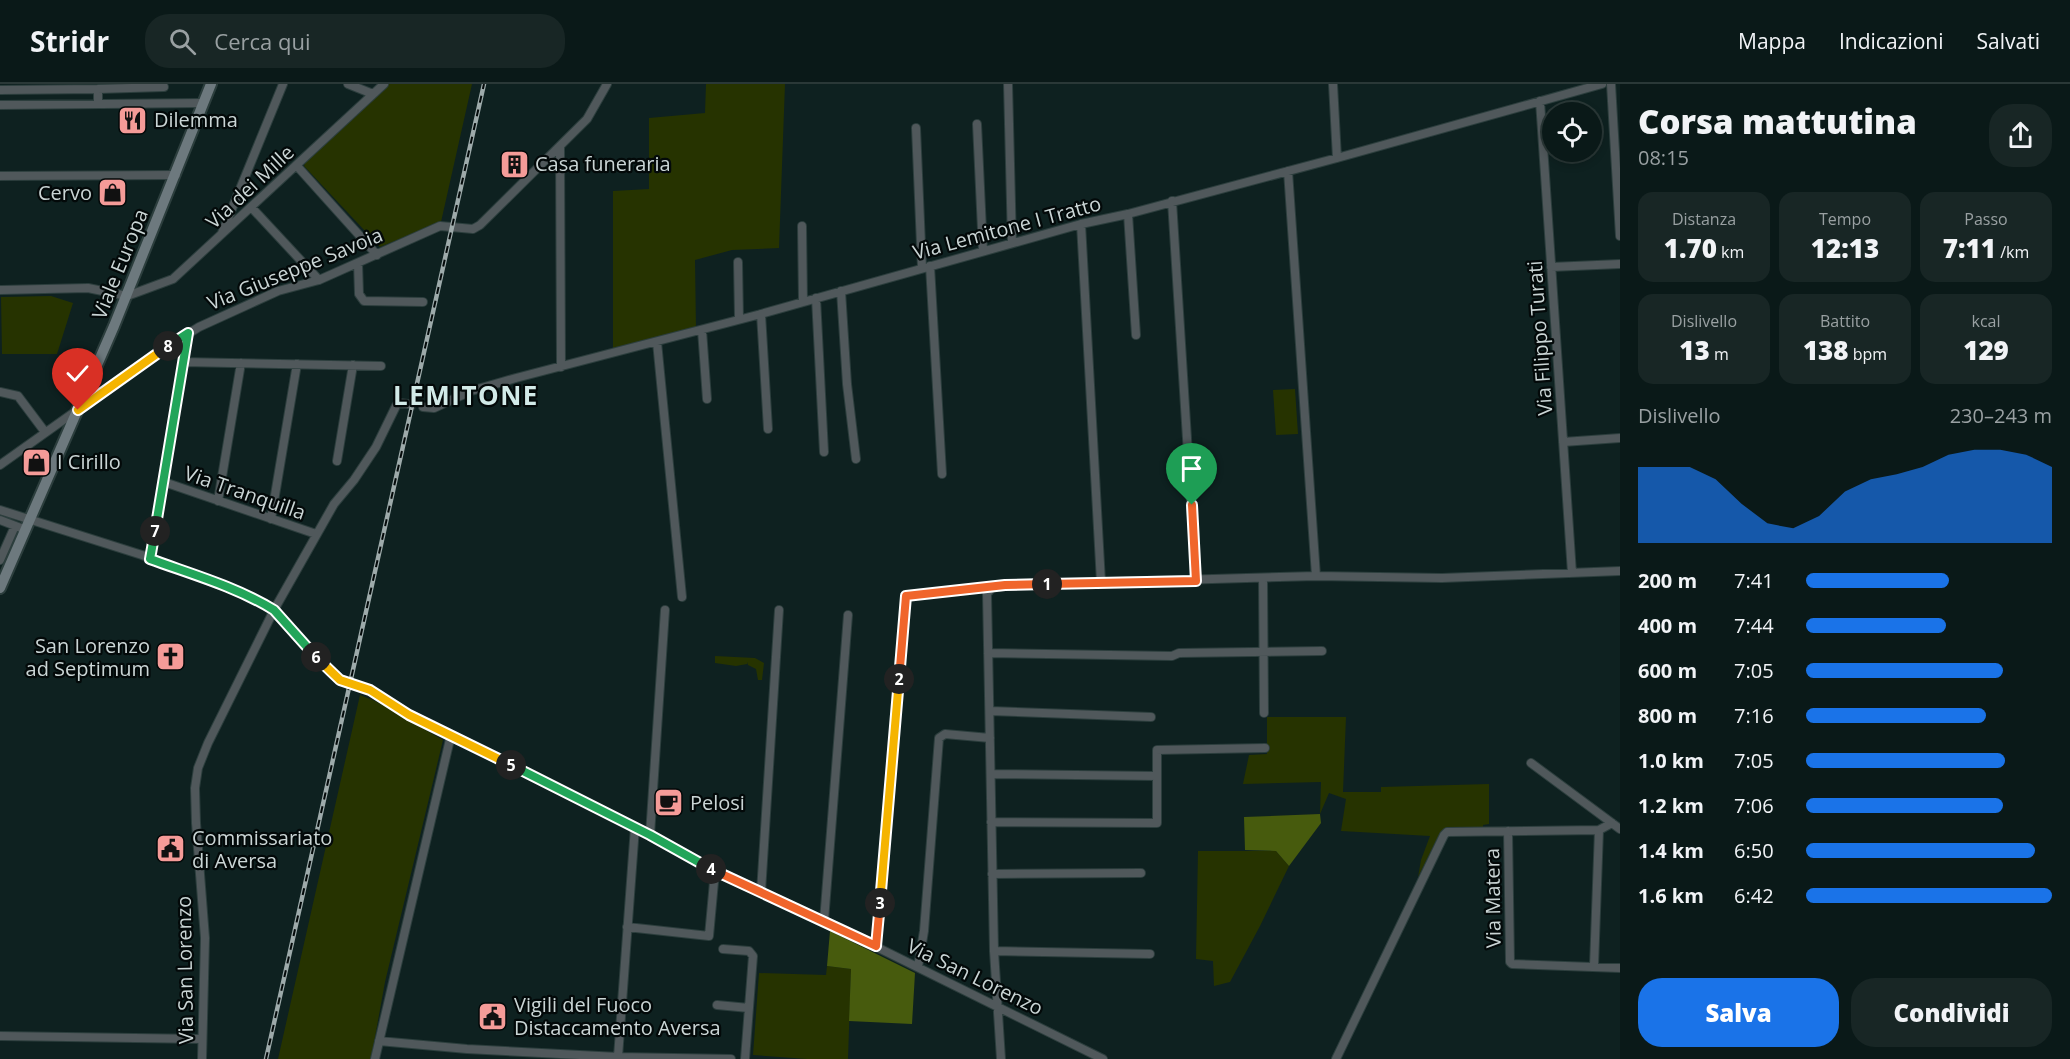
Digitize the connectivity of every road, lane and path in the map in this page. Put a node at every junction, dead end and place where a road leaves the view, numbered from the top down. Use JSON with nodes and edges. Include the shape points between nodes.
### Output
{"nodes":[{"id":1,"x":211,"y":84,"type":"edge"},
{"id":2,"x":283,"y":84,"type":"edge"},
{"id":3,"x":348,"y":84,"type":"edge"},
{"id":4,"x":384,"y":84,"type":"edge"},
{"id":5,"x":608,"y":84,"type":"edge"},
{"id":6,"x":1008,"y":84,"type":"edge"},
{"id":7,"x":1333,"y":84,"type":"edge"},
{"id":8,"x":1602,"y":84,"type":"edge"},
{"id":9,"x":1611,"y":84,"type":"edge"},
{"id":10,"x":1588,"y":86,"type":"edge"},
{"id":11,"x":164,"y":87,"type":"dead end"},
{"id":12,"x":98,"y":89,"type":"junction"},
{"id":13,"x":0,"y":90,"type":"edge"},
{"id":14,"x":373,"y":94,"type":"junction"},
{"id":15,"x":1540,"y":101,"type":"junction"},
{"id":16,"x":203,"y":103,"type":"junction"},
{"id":17,"x":0,"y":105,"type":"edge"},
{"id":18,"x":98,"y":105,"type":"junction"},
{"id":19,"x":977,"y":124,"type":"dead end"},
{"id":20,"x":916,"y":128,"type":"dead end"},
{"id":21,"x":561,"y":147,"type":"junction"},
{"id":22,"x":1337,"y":158,"type":"junction"},
{"id":23,"x":297,"y":166,"type":"junction"},
{"id":24,"x":1288,"y":171,"type":"junction"},
{"id":25,"x":176,"y":175,"type":"junction"},
{"id":26,"x":0,"y":176,"type":"edge"},
{"id":27,"x":1172,"y":201,"type":"junction"},
{"id":28,"x":252,"y":208,"type":"junction"},
{"id":29,"x":1128,"y":214,"type":"junction"},
{"id":30,"x":1081,"y":224,"type":"junction"},
{"id":31,"x":802,"y":226,"type":"dead end"},
{"id":32,"x":1620,"y":236,"type":"edge"},
{"id":33,"x":220,"y":237,"type":"junction"},
{"id":34,"x":1012,"y":243,"type":"junction"},
{"id":35,"x":983,"y":251,"type":"junction"},
{"id":36,"x":377,"y":255,"type":"junction"},
{"id":37,"x":738,"y":262,"type":"dead end"},
{"id":38,"x":358,"y":263,"type":"junction"},
{"id":39,"x":1620,"y":264,"type":"edge"},
{"id":40,"x":926,"y":267,"type":"junction"},
{"id":41,"x":1551,"y":267,"type":"junction"},
{"id":42,"x":319,"y":280,"type":"junction"},
{"id":43,"x":1,"y":290,"type":"edge"},
{"id":44,"x":841,"y":291,"type":"junction"},
{"id":45,"x":127,"y":296,"type":"junction"},
{"id":46,"x":816,"y":298,"type":"junction"},
{"id":47,"x":423,"y":302,"type":"dead end"},
{"id":48,"x":803,"y":302,"type":"junction"},
{"id":49,"x":761,"y":314,"type":"junction"},
{"id":50,"x":740,"y":319,"type":"junction"},
{"id":51,"x":702,"y":330,"type":"junction"},
{"id":52,"x":188,"y":333,"type":"junction"},
{"id":53,"x":1136,"y":335,"type":"dead end"},
{"id":54,"x":657,"y":342,"type":"junction"},
{"id":55,"x":183,"y":362,"type":"junction"},
{"id":56,"x":241,"y":363,"type":"junction"},
{"id":57,"x":297,"y":364,"type":"junction"},
{"id":58,"x":353,"y":365,"type":"junction"},
{"id":59,"x":381,"y":366,"type":"dead end"},
{"id":60,"x":561,"y":367,"type":"junction"},
{"id":61,"x":0,"y":392,"type":"edge"},
{"id":62,"x":707,"y":399,"type":"dead end"},
{"id":63,"x":408,"y":404,"type":"dead end"},
{"id":64,"x":423,"y":407,"type":"tunnel mouth"},
{"id":65,"x":78,"y":410,"type":"junction"},
{"id":66,"x":768,"y":429,"type":"dead end"},
{"id":67,"x":45,"y":432,"type":"junction"},
{"id":68,"x":1620,"y":438,"type":"edge"},
{"id":69,"x":1563,"y":442,"type":"junction"},
{"id":70,"x":824,"y":452,"type":"dead end"},
{"id":71,"x":856,"y":459,"type":"dead end"},
{"id":72,"x":337,"y":461,"type":"dead end"},
{"id":73,"x":0,"y":465,"type":"edge"},
{"id":74,"x":942,"y":474,"type":"dead end"},
{"id":75,"x":164,"y":482,"type":"junction"},
{"id":76,"x":218,"y":501,"type":"junction"},
{"id":77,"x":0,"y":510,"type":"edge"},
{"id":78,"x":272,"y":519,"type":"junction"},
{"id":79,"x":0,"y":520,"type":"edge"},
{"id":80,"x":15,"y":526,"type":"junction"},
{"id":81,"x":28,"y":526,"type":"junction"},
{"id":82,"x":316,"y":534,"type":"junction"},
{"id":83,"x":150,"y":559,"type":"junction"},
{"id":84,"x":0,"y":560,"type":"edge"},
{"id":85,"x":1620,"y":571,"type":"edge"},
{"id":86,"x":1572,"y":573,"type":"junction"},
{"id":87,"x":1317,"y":576,"type":"junction"},
{"id":88,"x":1263,"y":578,"type":"junction"},
{"id":89,"x":1196,"y":581,"type":"junction"},
{"id":90,"x":1101,"y":582,"type":"junction"},
{"id":91,"x":1005,"y":585,"type":"junction"},
{"id":92,"x":0,"y":588,"type":"edge"},
{"id":93,"x":682,"y":597,"type":"dead end"},
{"id":94,"x":664,"y":609,"type":"dead end"},
{"id":95,"x":274,"y":610,"type":"junction"},
{"id":96,"x":779,"y":610,"type":"dead end"},
{"id":97,"x":848,"y":615,"type":"dead end"},
{"id":98,"x":1263,"y":651,"type":"junction"},
{"id":99,"x":1322,"y":651,"type":"dead end"},
{"id":100,"x":988,"y":653,"type":"junction"},
{"id":101,"x":990,"y":711,"type":"junction"},
{"id":102,"x":1264,"y":713,"type":"dead end"},
{"id":103,"x":1150,"y":717,"type":"dead end"},
{"id":104,"x":451,"y":735,"type":"junction"},
{"id":105,"x":990,"y":738,"type":"junction"},
{"id":106,"x":1264,"y":748,"type":"dead end"},
{"id":107,"x":1531,"y":763,"type":"dead end"},
{"id":108,"x":991,"y":774,"type":"junction"},
{"id":109,"x":1157,"y":776,"type":"junction"},
{"id":110,"x":992,"y":822,"type":"junction"},
{"id":111,"x":1612,"y":823,"type":"junction"},
{"id":112,"x":635,"y":827,"type":"junction"},
{"id":113,"x":1620,"y":829,"type":"edge"},
{"id":114,"x":1599,"y":830,"type":"junction"},
{"id":115,"x":1508,"y":831,"type":"junction"},
{"id":116,"x":650,"y":835,"type":"junction"},
{"id":117,"x":715,"y":871,"type":"junction"},
{"id":118,"x":1141,"y":873,"type":"dead end"},
{"id":119,"x":992,"y":874,"type":"junction"},
{"id":120,"x":761,"y":892,"type":"junction"},
{"id":121,"x":824,"y":921,"type":"junction"},
{"id":122,"x":627,"y":927,"type":"junction"},
{"id":123,"x":876,"y":946,"type":"junction"},
{"id":124,"x":723,"y":949,"type":"dead end"},
{"id":125,"x":994,"y":951,"type":"junction"},
{"id":126,"x":1150,"y":954,"type":"dead end"},
{"id":127,"x":1594,"y":966,"type":"junction"},
{"id":128,"x":918,"y":967,"type":"junction"},
{"id":129,"x":1620,"y":968,"type":"edge"},
{"id":130,"x":717,"y":1005,"type":"dead end"},
{"id":131,"x":998,"y":1007,"type":"junction"},
{"id":132,"x":749,"y":1008,"type":"junction"},
{"id":133,"x":0,"y":1036,"type":"edge"},
{"id":134,"x":202,"y":1039,"type":"junction"},
{"id":135,"x":379,"y":1041,"type":"junction"},
{"id":136,"x":1087,"y":1055,"type":"edge"},
{"id":137,"x":618,"y":1056,"type":"junction"},
{"id":138,"x":600,"y":1057,"type":"edge"},
{"id":139,"x":202,"y":1059,"type":"edge"},
{"id":140,"x":375,"y":1059,"type":"edge"},
{"id":141,"x":715,"y":1059,"type":"edge"},
{"id":142,"x":730,"y":1059,"type":"edge"},
{"id":143,"x":745,"y":1059,"type":"edge"},
{"id":144,"x":1002,"y":1059,"type":"edge"},
{"id":145,"x":1103,"y":1059,"type":"edge"},
{"id":146,"x":1336,"y":1059,"type":"edge"}],
"edges":[{"from":1,"to":16,"type":"main road","name":"Viale Europa"},
{"from":2,"to":33,"type":"street"},
{"from":3,"to":14,"type":"street"},
{"from":4,"to":14,"type":"street","name":"Via dei Mille"},
{"from":5,"to":21,"type":"street","via":[[587,119]]},
{"from":6,"to":34,"type":"street"},
{"from":7,"to":22,"type":"street"},
{"from":8,"to":10,"type":"street","name":"Via Lemitone I Tratto"},
{"from":9,"to":32,"type":"street"},
{"from":10,"to":15,"type":"street","name":"Via Lemitone I Tratto"},
{"from":11,"to":12,"type":"street"},
{"from":12,"to":13,"type":"street"},
{"from":12,"to":18,"type":"street"},
{"from":14,"to":23,"type":"street","name":"Via dei Mille"},
{"from":15,"to":22,"type":"street","name":"Via Lemitone I Tratto"},
{"from":15,"to":41,"type":"street","name":"Via Filippo Turati"},
{"from":16,"to":18,"type":"street"},
{"from":16,"to":25,"type":"main road","name":"Viale Europa"},
{"from":17,"to":18,"type":"street"},
{"from":19,"to":35,"type":"street"},
{"from":20,"to":40,"type":"street"},
{"from":21,"to":36,"type":"street","name":"Via Giuseppe Savoia","via":[[480,225],[473,229],[440,226]]},
{"from":21,"to":60,"type":"street"},
{"from":22,"to":24,"type":"street","name":"Via Lemitone I Tratto"},
{"from":23,"to":28,"type":"street","name":"Via dei Mille"},
{"from":23,"to":36,"type":"street"},
{"from":24,"to":27,"type":"street","name":"Via Lemitone I Tratto"},
{"from":24,"to":87,"type":"street"},
{"from":25,"to":26,"type":"street"},
{"from":25,"to":45,"type":"main road","name":"Viale Europa"},
{"from":27,"to":29,"type":"street","name":"Via Lemitone I Tratto"},
{"from":27,"to":89,"type":"street"},
{"from":28,"to":33,"type":"street","name":"Via dei Mille"},
{"from":28,"to":42,"type":"street"},
{"from":29,"to":30,"type":"street","name":"Via Lemitone I Tratto"},
{"from":29,"to":53,"type":"street"},
{"from":30,"to":34,"type":"street","name":"Via Lemitone I Tratto"},
{"from":30,"to":90,"type":"street"},
{"from":31,"to":48,"type":"street"},
{"from":33,"to":45,"type":"street","name":"Via dei Mille","via":[[173,279]]},
{"from":34,"to":35,"type":"street","name":"Via Lemitone I Tratto"},
{"from":35,"to":40,"type":"street","name":"Via Lemitone I Tratto"},
{"from":36,"to":38,"type":"street","name":"Via Giuseppe Savoia"},
{"from":37,"to":50,"type":"street"},
{"from":38,"to":42,"type":"street","name":"Via Giuseppe Savoia"},
{"from":38,"to":47,"type":"street","via":[[359,294],[364,301]]},
{"from":39,"to":41,"type":"street"},
{"from":40,"to":44,"type":"street","name":"Via Lemitone I Tratto"},
{"from":40,"to":74,"type":"street"},
{"from":41,"to":69,"type":"street","name":"Via Filippo Turati"},
{"from":42,"to":52,"type":"street","name":"Via Giuseppe Savoia","via":[[278,291]]},
{"from":43,"to":45,"type":"street","via":[[88,288]]},
{"from":44,"to":46,"type":"street","name":"Via Lemitone I Tratto"},
{"from":44,"to":71,"type":"street"},
{"from":45,"to":65,"type":"main road","name":"Viale Europa"},
{"from":46,"to":48,"type":"street","name":"Via Lemitone I Tratto"},
{"from":46,"to":70,"type":"street"},
{"from":48,"to":49,"type":"street","name":"Via Lemitone I Tratto"},
{"from":49,"to":50,"type":"street","name":"Via Lemitone I Tratto"},
{"from":49,"to":66,"type":"street"},
{"from":50,"to":51,"type":"street","name":"Via Lemitone I Tratto"},
{"from":51,"to":54,"type":"street","name":"Via Lemitone I Tratto"},
{"from":51,"to":62,"type":"street"},
{"from":52,"to":55,"type":"street"},
{"from":52,"to":65,"type":"street","name":"Via Giuseppe Savoia"},
{"from":54,"to":60,"type":"street","name":"Via Lemitone I Tratto"},
{"from":54,"to":93,"type":"street"},
{"from":55,"to":56,"type":"street"},
{"from":55,"to":75,"type":"street"},
{"from":56,"to":57,"type":"street"},
{"from":56,"to":76,"type":"street"},
{"from":57,"to":58,"type":"street"},
{"from":57,"to":78,"type":"street"},
{"from":58,"to":59,"type":"street"},
{"from":58,"to":72,"type":"street"},
{"from":60,"to":64,"type":"street","name":"Via Lemitone I Tratto","via":[[471,391],[434,408]]},
{"from":61,"to":67,"type":"street","via":[[18,396]]},
{"from":63,"to":82,"type":"street","via":[[396,406],[376,447],[333,504]]},
{"from":65,"to":67,"type":"street","name":"Via Giuseppe Savoia"},
{"from":65,"to":81,"type":"main road","name":"Viale Europa"},
{"from":67,"to":73,"type":"street","name":"Via Giuseppe Savoia"},
{"from":68,"to":69,"type":"street"},
{"from":69,"to":86,"type":"street","name":"Via Filippo Turati"},
{"from":75,"to":76,"type":"street","name":"Via Tranquilla"},
{"from":75,"to":83,"type":"street"},
{"from":76,"to":78,"type":"street","name":"Via Tranquilla"},
{"from":77,"to":81,"type":"street","name":"Via San Lorenzo"},
{"from":78,"to":82,"type":"street","name":"Via Tranquilla"},
{"from":79,"to":80,"type":"street"},
{"from":80,"to":81,"type":"street"},
{"from":80,"to":84,"type":"street"},
{"from":81,"to":83,"type":"street","name":"Via San Lorenzo"},
{"from":81,"to":92,"type":"main road","name":"Viale Europa"},
{"from":82,"to":95,"type":"street"},
{"from":83,"to":95,"type":"street","name":"Via San Lorenzo","via":[[252,597]]},
{"from":85,"to":86,"type":"street"},
{"from":86,"to":87,"type":"street","via":[[1442,578]]},
{"from":87,"to":88,"type":"street"},
{"from":88,"to":89,"type":"street"},
{"from":88,"to":98,"type":"street"},
{"from":89,"to":90,"type":"street"},
{"from":90,"to":91,"type":"street"},
{"from":91,"to":100,"type":"street","via":[[993,587],[987,594]]},
{"from":91,"to":123,"type":"street","via":[[906,596]]},
{"from":94,"to":116,"type":"street"},
{"from":95,"to":104,"type":"street","name":"Via San Lorenzo","via":[[340,680],[370,690]]},
{"from":95,"to":134,"type":"street","name":"Via San Lorenzo","via":[[198,768],[196,823],[205,938]]},
{"from":96,"to":120,"type":"street"},
{"from":97,"to":121,"type":"street"},
{"from":98,"to":99,"type":"street"},
{"from":98,"to":100,"type":"street","via":[[1172,656]]},
{"from":98,"to":102,"type":"street"},
{"from":100,"to":101,"type":"street"},
{"from":101,"to":103,"type":"street"},
{"from":101,"to":105,"type":"street"},
{"from":104,"to":112,"type":"street","name":"Via San Lorenzo"},
{"from":104,"to":135,"type":"street"},
{"from":105,"to":108,"type":"street"},
{"from":105,"to":128,"type":"street","via":[[945,734],[939,738]]},
{"from":106,"to":109,"type":"street","via":[[1158,750]]},
{"from":107,"to":111,"type":"street"},
{"from":108,"to":109,"type":"street"},
{"from":108,"to":110,"type":"street"},
{"from":109,"to":110,"type":"street","via":[[1157,824]]},
{"from":110,"to":119,"type":"street"},
{"from":111,"to":113,"type":"street"},
{"from":111,"to":114,"type":"street"},
{"from":112,"to":116,"type":"street","name":"Via San Lorenzo"},
{"from":112,"to":122,"type":"street"},
{"from":114,"to":115,"type":"street"},
{"from":114,"to":127,"type":"street"},
{"from":115,"to":127,"type":"street","name":"Via Matera","via":[[1510,962]]},
{"from":115,"to":146,"type":"street","via":[[1443,835]]},
{"from":116,"to":117,"type":"street","name":"Via San Lorenzo"},
{"from":117,"to":120,"type":"street","name":"Via San Lorenzo"},
{"from":117,"to":122,"type":"street","via":[[709,936]]},
{"from":118,"to":119,"type":"street"},
{"from":119,"to":125,"type":"street"},
{"from":120,"to":121,"type":"street","name":"Via San Lorenzo"},
{"from":121,"to":123,"type":"street","name":"Via San Lorenzo"},
{"from":122,"to":137,"type":"street"},
{"from":123,"to":128,"type":"street","name":"Via San Lorenzo"},
{"from":124,"to":132,"type":"street","via":[[749,951],[753,956]]},
{"from":125,"to":126,"type":"street"},
{"from":125,"to":131,"type":"street"},
{"from":127,"to":129,"type":"street","name":"Via Matera"},
{"from":128,"to":131,"type":"street","name":"Via San Lorenzo"},
{"from":130,"to":132,"type":"street"},
{"from":131,"to":136,"type":"street","name":"Via San Lorenzo"},
{"from":131,"to":144,"type":"street"},
{"from":132,"to":143,"type":"street"},
{"from":133,"to":134,"type":"street"},
{"from":134,"to":139,"type":"street","name":"Via San Lorenzo"},
{"from":135,"to":138,"type":"street"},
{"from":135,"to":140,"type":"street"},
{"from":136,"to":145,"type":"street","name":"Via San Lorenzo"},
{"from":137,"to":138,"type":"street"},
{"from":137,"to":141,"type":"street"},
{"from":141,"to":142,"type":"street"}]}
